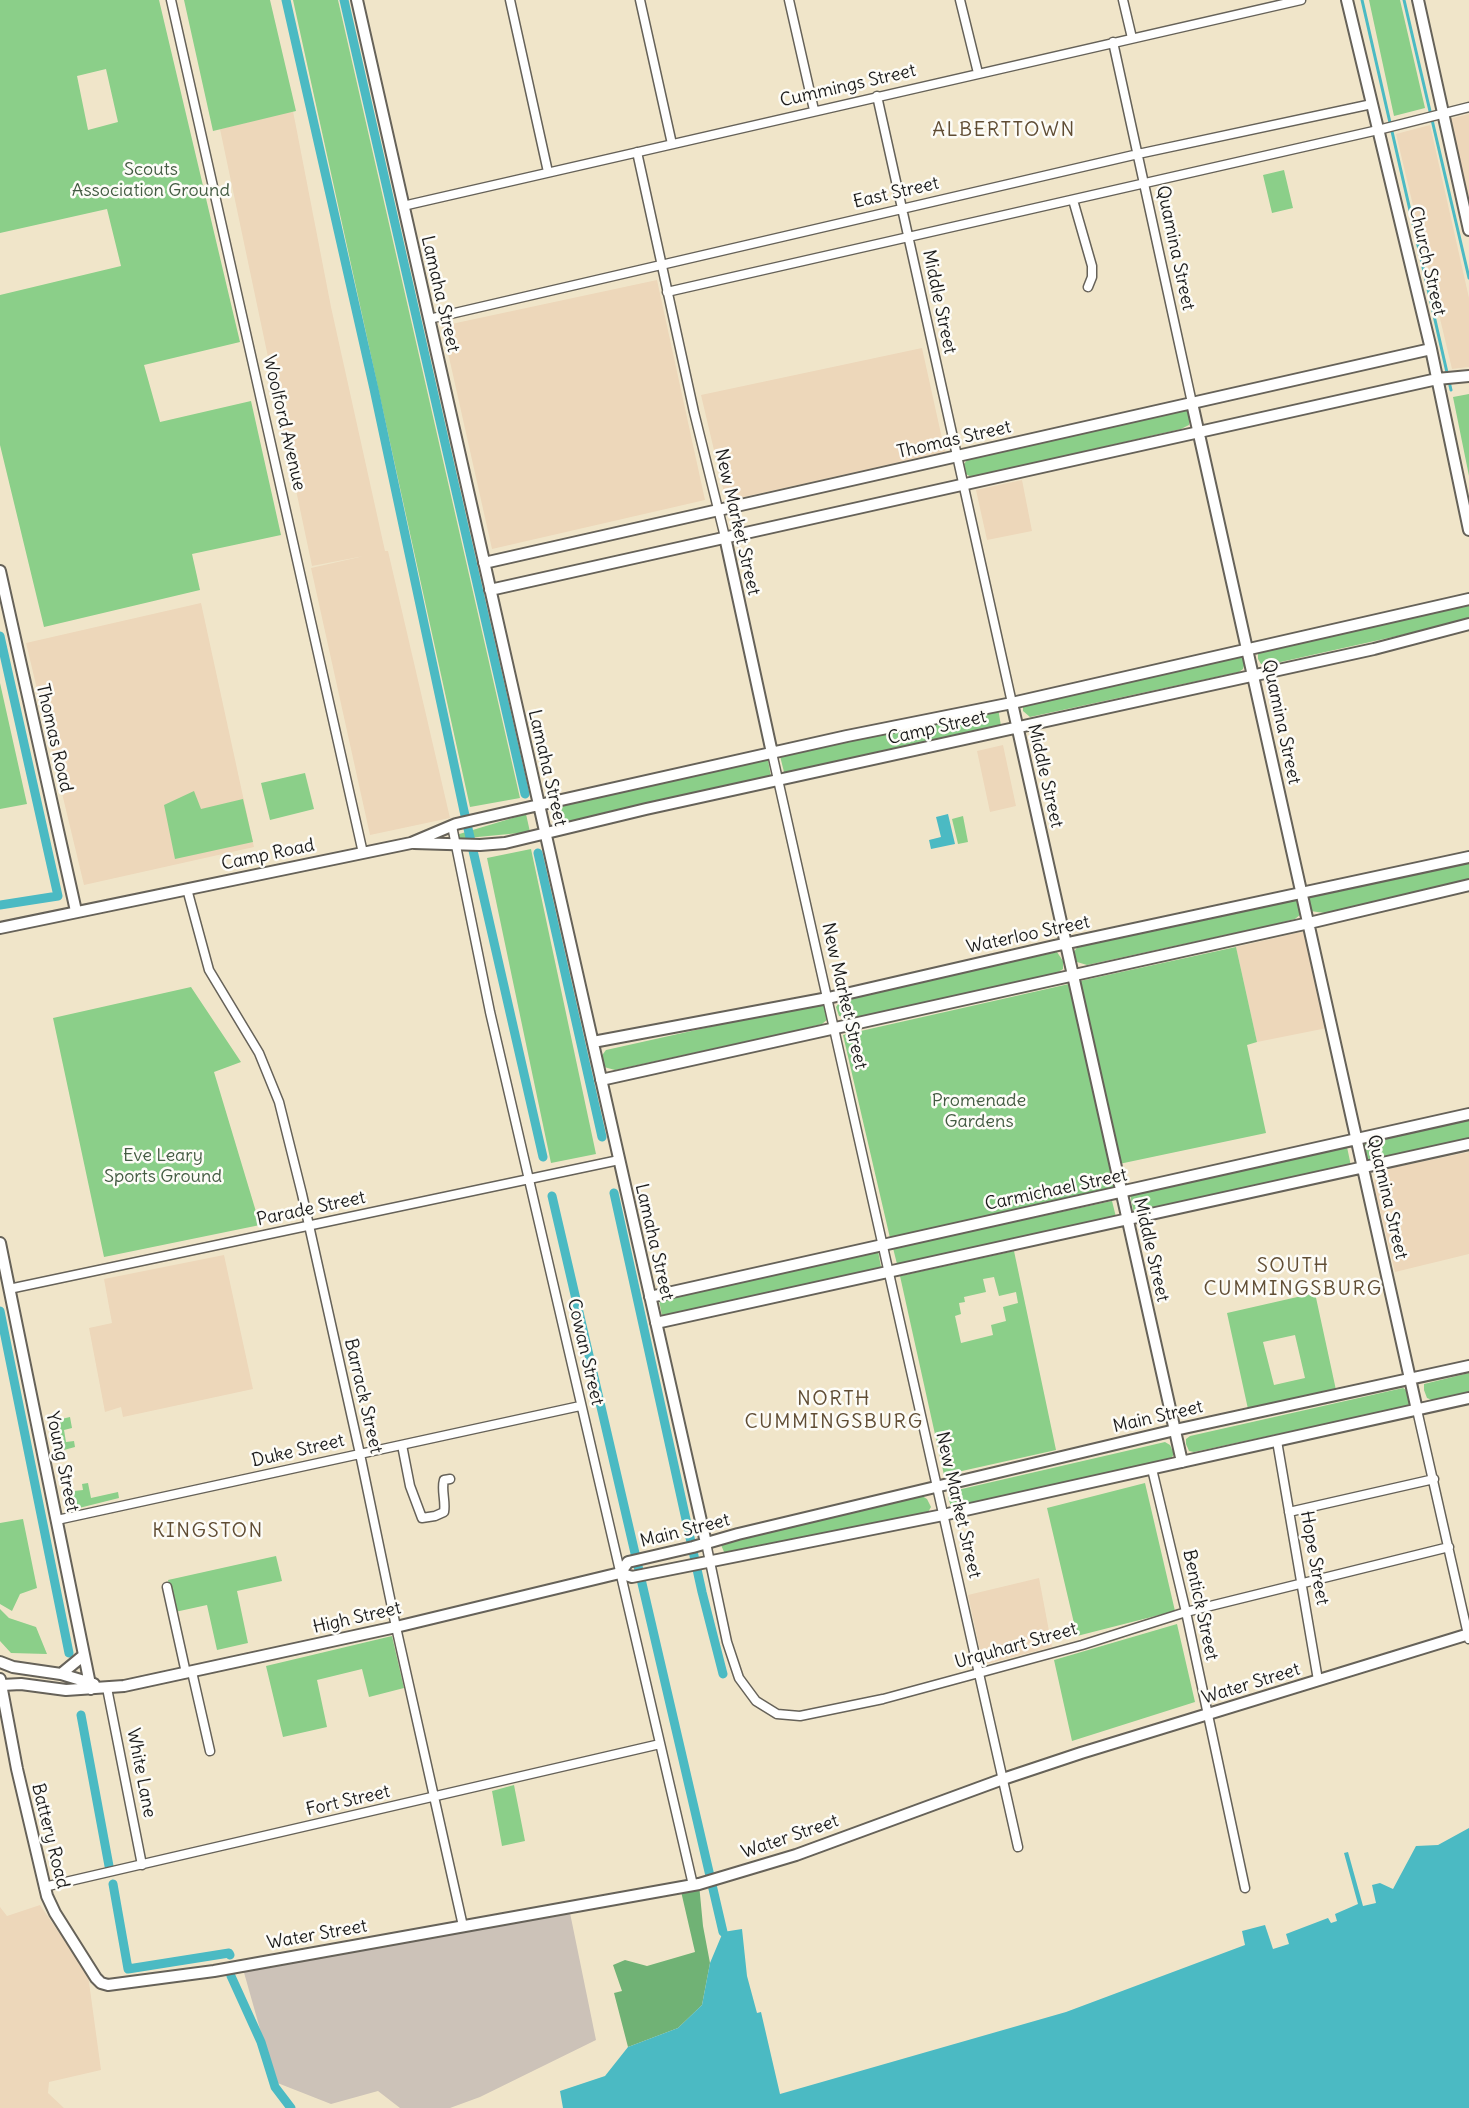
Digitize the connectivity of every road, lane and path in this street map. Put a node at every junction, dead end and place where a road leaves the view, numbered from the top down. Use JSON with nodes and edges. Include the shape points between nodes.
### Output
{"nodes":[{"id":1,"x":171,"y":0,"type":"edge"},
{"id":2,"x":357,"y":0,"type":"edge"},
{"id":3,"x":510,"y":0,"type":"edge"},
{"id":4,"x":640,"y":0,"type":"edge"},
{"id":5,"x":789,"y":0,"type":"edge"},
{"id":6,"x":960,"y":0,"type":"edge"},
{"id":7,"x":1123,"y":0,"type":"edge"},
{"id":8,"x":1301,"y":0,"type":"edge"},
{"id":9,"x":1347,"y":0,"type":"edge"},
{"id":10,"x":1418,"y":0,"type":"edge"},
{"id":11,"x":1271,"y":4,"type":"edge"},
{"id":12,"x":1132,"y":38,"type":"junction"},
{"id":13,"x":1113,"y":42,"type":"junction"},
{"id":14,"x":978,"y":73,"type":"junction"},
{"id":15,"x":877,"y":96,"type":"junction"},
{"id":16,"x":1372,"y":104,"type":"junction"},
{"id":17,"x":1469,"y":107,"type":"edge"},
{"id":18,"x":814,"y":110,"type":"junction"},
{"id":19,"x":1443,"y":113,"type":"junction"},
{"id":20,"x":1378,"y":130,"type":"junction"},
{"id":21,"x":672,"y":144,"type":"junction"},
{"id":22,"x":637,"y":152,"type":"junction"},
{"id":23,"x":1138,"y":154,"type":"junction"},
{"id":24,"x":548,"y":172,"type":"junction"},
{"id":25,"x":1144,"y":184,"type":"junction"},
{"id":26,"x":1073,"y":200,"type":"junction"},
{"id":27,"x":403,"y":206,"type":"junction"},
{"id":28,"x":902,"y":209,"type":"junction"},
{"id":29,"x":1469,"y":230,"type":"edge"},
{"id":30,"x":908,"y":237,"type":"junction"},
{"id":31,"x":661,"y":265,"type":"junction"},
{"id":32,"x":1088,"y":287,"type":"dead end"},
{"id":33,"x":667,"y":292,"type":"junction"},
{"id":34,"x":429,"y":319,"type":"junction"},
{"id":35,"x":1431,"y":349,"type":"junction"},
{"id":36,"x":1469,"y":376,"type":"edge"},
{"id":37,"x":1437,"y":380,"type":"junction"},
{"id":38,"x":1192,"y":403,"type":"junction"},
{"id":39,"x":1199,"y":432,"type":"junction"},
{"id":40,"x":957,"y":456,"type":"junction"},
{"id":41,"x":963,"y":485,"type":"junction"},
{"id":42,"x":719,"y":510,"type":"junction"},
{"id":43,"x":1469,"y":530,"type":"edge"},
{"id":44,"x":725,"y":537,"type":"junction"},
{"id":45,"x":484,"y":563,"type":"junction"},
{"id":46,"x":0,"y":571,"type":"edge"},
{"id":47,"x":490,"y":590,"type":"junction"},
{"id":48,"x":1469,"y":599,"type":"edge"},
{"id":49,"x":1469,"y":624,"type":"edge"},
{"id":50,"x":1248,"y":649,"type":"junction"},
{"id":51,"x":1253,"y":675,"type":"junction"},
{"id":52,"x":1012,"y":703,"type":"junction"},
{"id":53,"x":1017,"y":727,"type":"junction"},
{"id":54,"x":772,"y":753,"type":"junction"},
{"id":55,"x":778,"y":781,"type":"junction"},
{"id":56,"x":536,"y":806,"type":"junction"},
{"id":57,"x":454,"y":825,"type":"junction"},
{"id":58,"x":538,"y":836,"type":"junction"},
{"id":59,"x":411,"y":843,"type":"junction"},
{"id":60,"x":459,"y":845,"type":"junction"},
{"id":61,"x":363,"y":853,"type":"junction"},
{"id":62,"x":1469,"y":857,"type":"edge"},
{"id":63,"x":1469,"y":885,"type":"edge"},
{"id":64,"x":187,"y":889,"type":"junction"},
{"id":65,"x":1302,"y":894,"type":"junction"},
{"id":66,"x":76,"y":911,"type":"junction"},
{"id":67,"x":1309,"y":923,"type":"junction"},
{"id":68,"x":0,"y":928,"type":"edge"},
{"id":69,"x":1065,"y":944,"type":"junction"},
{"id":70,"x":1072,"y":975,"type":"junction"},
{"id":71,"x":828,"y":998,"type":"junction"},
{"id":72,"x":834,"y":1028,"type":"junction"},
{"id":73,"x":593,"y":1042,"type":"junction"},
{"id":74,"x":601,"y":1080,"type":"junction"},
{"id":75,"x":1469,"y":1114,"type":"edge"},
{"id":76,"x":1357,"y":1139,"type":"junction"},
{"id":77,"x":1469,"y":1144,"type":"edge"},
{"id":78,"x":619,"y":1160,"type":"junction"},
{"id":79,"x":1363,"y":1168,"type":"junction"},
{"id":80,"x":529,"y":1179,"type":"junction"},
{"id":81,"x":1121,"y":1193,"type":"junction"},
{"id":82,"x":1127,"y":1220,"type":"junction"},
{"id":83,"x":309,"y":1226,"type":"junction"},
{"id":84,"x":0,"y":1243,"type":"edge"},
{"id":85,"x":883,"y":1245,"type":"junction"},
{"id":86,"x":889,"y":1272,"type":"junction"},
{"id":87,"x":9,"y":1289,"type":"junction"},
{"id":88,"x":650,"y":1297,"type":"junction"},
{"id":89,"x":656,"y":1323,"type":"junction"},
{"id":90,"x":1469,"y":1366,"type":"edge"},
{"id":91,"x":1411,"y":1380,"type":"junction"},
{"id":92,"x":1469,"y":1398,"type":"edge"},
{"id":93,"x":580,"y":1406,"type":"junction"},
{"id":94,"x":1418,"y":1410,"type":"junction"},
{"id":95,"x":1175,"y":1430,"type":"junction"},
{"id":96,"x":1276,"y":1440,"type":"junction"},
{"id":97,"x":402,"y":1445,"type":"junction"},
{"id":98,"x":360,"y":1454,"type":"junction"},
{"id":99,"x":1182,"y":1462,"type":"junction"},
{"id":100,"x":1152,"y":1469,"type":"junction"},
{"id":101,"x":450,"y":1479,"type":"dead end"},
{"id":102,"x":1434,"y":1479,"type":"junction"},
{"id":103,"x":937,"y":1487,"type":"junction"},
{"id":104,"x":1289,"y":1512,"type":"junction"},
{"id":105,"x":943,"y":1515,"type":"junction"},
{"id":106,"x":57,"y":1520,"type":"junction"},
{"id":107,"x":706,"y":1543,"type":"junction"},
{"id":108,"x":1449,"y":1547,"type":"junction"},
{"id":109,"x":710,"y":1561,"type":"junction"},
{"id":110,"x":620,"y":1572,"type":"junction"},
{"id":111,"x":1301,"y":1584,"type":"junction"},
{"id":112,"x":167,"y":1587,"type":"dead end"},
{"id":113,"x":1186,"y":1612,"type":"junction"},
{"id":114,"x":396,"y":1627,"type":"junction"},
{"id":115,"x":1469,"y":1636,"type":"edge"},
{"id":116,"x":84,"y":1655,"type":"junction"},
{"id":117,"x":0,"y":1662,"type":"edge"},
{"id":118,"x":189,"y":1672,"type":"junction"},
{"id":119,"x":979,"y":1673,"type":"junction"},
{"id":120,"x":61,"y":1674,"type":"junction"},
{"id":121,"x":1318,"y":1680,"type":"junction"},
{"id":122,"x":1,"y":1682,"type":"edge"},
{"id":123,"x":96,"y":1687,"type":"junction"},
{"id":124,"x":1206,"y":1715,"type":"junction"},
{"id":125,"x":660,"y":1744,"type":"junction"},
{"id":126,"x":210,"y":1751,"type":"dead end"},
{"id":127,"x":1003,"y":1779,"type":"junction"},
{"id":128,"x":435,"y":1798,"type":"junction"},
{"id":129,"x":1018,"y":1847,"type":"dead end"},
{"id":130,"x":142,"y":1865,"type":"junction"},
{"id":131,"x":696,"y":1884,"type":"junction"},
{"id":132,"x":44,"y":1887,"type":"junction"},
{"id":133,"x":1245,"y":1888,"type":"dead end"},
{"id":134,"x":463,"y":1926,"type":"junction"},
{"id":135,"x":100,"y":1983,"type":"joint"}],
"edges":[{"from":1,"to":61,"type":"street","name":"Woolford Avenue"},
{"from":2,"to":27,"type":"street","name":"Lamaha Street"},
{"from":3,"to":24,"type":"street"},
{"from":4,"to":21,"type":"street"},
{"from":5,"to":18,"type":"street"},
{"from":6,"to":14,"type":"street"},
{"from":7,"to":12,"type":"street"},
{"from":8,"to":11,"type":"street","name":"Cummings Street"},
{"from":9,"to":16,"type":"street","name":"Church Street"},
{"from":10,"to":19,"type":"street"},
{"from":11,"to":12,"type":"street","name":"Cummings Street"},
{"from":12,"to":13,"type":"street","name":"Cummings Street"},
{"from":13,"to":14,"type":"street","name":"Cummings Street"},
{"from":13,"to":23,"type":"street","name":"Quamina Street"},
{"from":14,"to":15,"type":"street","name":"Cummings Street"},
{"from":15,"to":18,"type":"street","name":"Cummings Street"},
{"from":15,"to":28,"type":"street","name":"Middle Street"},
{"from":16,"to":20,"type":"street","name":"Church Street"},
{"from":16,"to":23,"type":"street","name":"East Street"},
{"from":17,"to":19,"type":"street"},
{"from":18,"to":21,"type":"street","name":"Cummings Street"},
{"from":19,"to":20,"type":"street"},
{"from":19,"to":29,"type":"street"},
{"from":20,"to":25,"type":"street"},
{"from":20,"to":35,"type":"street","name":"Church Street"},
{"from":21,"to":22,"type":"street","name":"Cummings Street"},
{"from":22,"to":24,"type":"street","name":"Cummings Street"},
{"from":22,"to":31,"type":"street","name":"New Market Street"},
{"from":23,"to":25,"type":"street","name":"Quamina Street"},
{"from":23,"to":28,"type":"street","name":"East Street"},
{"from":24,"to":27,"type":"street","name":"Cummings Street"},
{"from":25,"to":26,"type":"street"},
{"from":25,"to":38,"type":"street","name":"Quamina Street"},
{"from":26,"to":30,"type":"street"},
{"from":26,"to":32,"type":"street","via":[[1092,266]]},
{"from":27,"to":34,"type":"street","name":"Lamaha Street"},
{"from":28,"to":30,"type":"street","name":"Middle Street"},
{"from":28,"to":31,"type":"street","name":"East Street"},
{"from":30,"to":33,"type":"street"},
{"from":30,"to":40,"type":"street","name":"Middle Street"},
{"from":31,"to":33,"type":"street","name":"New Market Street"},
{"from":31,"to":34,"type":"street","name":"East Street"},
{"from":33,"to":42,"type":"street","name":"New Market Street"},
{"from":34,"to":45,"type":"street","name":"Lamaha Street"},
{"from":35,"to":37,"type":"street","name":"Church Street"},
{"from":35,"to":38,"type":"street","name":"Thomas Street"},
{"from":36,"to":37,"type":"street"},
{"from":37,"to":39,"type":"street"},
{"from":37,"to":43,"type":"street","name":"Church Street"},
{"from":38,"to":39,"type":"street","name":"Quamina Street"},
{"from":38,"to":40,"type":"street","name":"Thomas Street"},
{"from":39,"to":41,"type":"street"},
{"from":39,"to":50,"type":"street","name":"Quamina Street"},
{"from":40,"to":41,"type":"street","name":"Middle Street"},
{"from":40,"to":42,"type":"street","name":"Thomas Street"},
{"from":41,"to":44,"type":"street"},
{"from":41,"to":52,"type":"street","name":"Middle Street"},
{"from":42,"to":44,"type":"street","name":"New Market Street"},
{"from":42,"to":45,"type":"street","name":"Thomas Street"},
{"from":44,"to":47,"type":"street"},
{"from":44,"to":54,"type":"street","name":"New Market Street"},
{"from":45,"to":47,"type":"street","name":"Lamaha Street"},
{"from":46,"to":66,"type":"street","name":"Thomas Road"},
{"from":47,"to":56,"type":"street","name":"Lamaha Street"},
{"from":48,"to":50,"type":"street","name":"Camp Street"},
{"from":49,"to":51,"type":"street","name":"Camp Street"},
{"from":50,"to":51,"type":"street","name":"Quamina Street"},
{"from":50,"to":52,"type":"street","name":"Camp Street"},
{"from":51,"to":53,"type":"street","name":"Camp Street"},
{"from":51,"to":65,"type":"street","name":"Quamina Street"},
{"from":52,"to":53,"type":"street","name":"Middle Street"},
{"from":52,"to":54,"type":"street","name":"Camp Street"},
{"from":53,"to":55,"type":"street","name":"Camp Street"},
{"from":53,"to":69,"type":"street","name":"Middle Street"},
{"from":54,"to":55,"type":"street","name":"New Market Street"},
{"from":54,"to":56,"type":"street","name":"Camp Street"},
{"from":55,"to":58,"type":"street","name":"Camp Street"},
{"from":55,"to":71,"type":"street","name":"New Market Street"},
{"from":56,"to":57,"type":"street","name":"Camp Road"},
{"from":56,"to":58,"type":"street","name":"Lamaha Street"},
{"from":57,"to":59,"type":"street","name":"Camp Road"},
{"from":57,"to":60,"type":"street","name":"Cowan Street"},
{"from":58,"to":60,"type":"street","name":"Camp Street","via":[[505,843]]},
{"from":58,"to":73,"type":"street","name":"Lamaha Street"},
{"from":59,"to":60,"type":"street","name":"Camp Street"},
{"from":59,"to":61,"type":"street","name":"Camp Road"},
{"from":60,"to":80,"type":"street","name":"Cowan Street","via":[[490,1012]]},
{"from":61,"to":64,"type":"street","name":"Camp Road"},
{"from":62,"to":65,"type":"street","name":"Waterloo Street"},
{"from":63,"to":67,"type":"street"},
{"from":64,"to":66,"type":"street","name":"Camp Road"},
{"from":64,"to":83,"type":"street","name":"Barrack Street","via":[[209,970],[259,1053],[279,1102]]},
{"from":65,"to":67,"type":"street","name":"Quamina Street"},
{"from":65,"to":69,"type":"street","name":"Waterloo Street"},
{"from":66,"to":68,"type":"street","name":"Camp Road"},
{"from":67,"to":70,"type":"street"},
{"from":67,"to":76,"type":"street","name":"Quamina Street"},
{"from":69,"to":70,"type":"street","name":"Middle Street"},
{"from":69,"to":71,"type":"street","name":"Waterloo Street"},
{"from":70,"to":72,"type":"street"},
{"from":70,"to":81,"type":"street","name":"Middle Street"},
{"from":71,"to":72,"type":"street","name":"New Market Street"},
{"from":71,"to":73,"type":"street","name":"Waterloo Street"},
{"from":72,"to":74,"type":"street"},
{"from":72,"to":85,"type":"street","name":"New Market Street"},
{"from":73,"to":74,"type":"street","name":"Lamaha Street"},
{"from":74,"to":78,"type":"street","name":"Lamaha Street"},
{"from":75,"to":76,"type":"street","name":"Carmichael Street"},
{"from":76,"to":79,"type":"street","name":"Quamina Street"},
{"from":76,"to":81,"type":"street","name":"Carmichael Street"},
{"from":77,"to":79,"type":"street"},
{"from":78,"to":80,"type":"street","name":"Parade Street"},
{"from":78,"to":88,"type":"street","name":"Lamaha Street"},
{"from":79,"to":82,"type":"street"},
{"from":79,"to":91,"type":"street","name":"Quamina Street"},
{"from":80,"to":83,"type":"street","name":"Parade Street"},
{"from":80,"to":93,"type":"street","name":"Cowan Street"},
{"from":81,"to":82,"type":"street","name":"Middle Street"},
{"from":81,"to":85,"type":"street","name":"Carmichael Street"},
{"from":82,"to":86,"type":"street"},
{"from":82,"to":95,"type":"street","name":"Middle Street"},
{"from":83,"to":87,"type":"street","name":"Parade Street"},
{"from":83,"to":98,"type":"street","name":"Barrack Street"},
{"from":84,"to":87,"type":"street","name":"Young Street"},
{"from":85,"to":86,"type":"street","name":"New Market Street"},
{"from":85,"to":88,"type":"street","name":"Carmichael Street"},
{"from":86,"to":89,"type":"street"},
{"from":86,"to":103,"type":"street","name":"New Market Street"},
{"from":87,"to":106,"type":"street","name":"Young Street"},
{"from":88,"to":89,"type":"street","name":"Lamaha Street"},
{"from":89,"to":107,"type":"street","name":"Lamaha Street"},
{"from":90,"to":91,"type":"street","name":"Main Street"},
{"from":91,"to":94,"type":"street","name":"Quamina Street"},
{"from":91,"to":95,"type":"street","name":"Main Street"},
{"from":92,"to":94,"type":"street","name":"Main Street"},
{"from":93,"to":97,"type":"street","name":"Duke Street"},
{"from":93,"to":110,"type":"street","name":"Cowan Street"},
{"from":94,"to":96,"type":"street","name":"Main Street"},
{"from":94,"to":102,"type":"street"},
{"from":95,"to":99,"type":"street","name":"Middle Street"},
{"from":95,"to":103,"type":"street","name":"Main Street"},
{"from":96,"to":99,"type":"street","name":"Main Street"},
{"from":96,"to":104,"type":"street","name":"Hope Street"},
{"from":97,"to":98,"type":"street","name":"Duke Street"},
{"from":97,"to":101,"type":"street","via":[[410,1486],[422,1518],[444,1512],[442,1486],[444,1480]]},
{"from":98,"to":106,"type":"street","name":"Duke Street"},
{"from":98,"to":114,"type":"street","name":"Barrack Street"},
{"from":99,"to":100,"type":"street","name":"Main Street"},
{"from":100,"to":105,"type":"street","name":"Main Street"},
{"from":100,"to":113,"type":"street","name":"Bentick Street"},
{"from":102,"to":104,"type":"street"},
{"from":102,"to":108,"type":"street"},
{"from":103,"to":105,"type":"street","name":"New Market Street"},
{"from":103,"to":107,"type":"street","name":"Main Street"},
{"from":104,"to":111,"type":"street","name":"Hope Street"},
{"from":105,"to":109,"type":"street","name":"Main Street"},
{"from":105,"to":119,"type":"street","name":"New Market Street"},
{"from":106,"to":116,"type":"street","name":"Young Street"},
{"from":107,"to":109,"type":"street","name":"Urquhart Street"},
{"from":107,"to":110,"type":"street","name":"Main Street","via":[[628,1562]]},
{"from":108,"to":111,"type":"street","name":"Urquhart Street"},
{"from":108,"to":115,"type":"street"},
{"from":109,"to":110,"type":"street","name":"Main Street","via":[[632,1577]]},
{"from":109,"to":119,"type":"street","name":"Urquhart Street","via":[[739,1678],[756,1701],[777,1714],[800,1716],[831,1711]]},
{"from":110,"to":114,"type":"street","name":"High Street"},
{"from":110,"to":125,"type":"street","name":"Cowan Street"},
{"from":111,"to":113,"type":"street","name":"Urquhart Street"},
{"from":111,"to":121,"type":"street","name":"Hope Street"},
{"from":112,"to":118,"type":"street"},
{"from":113,"to":119,"type":"street","name":"Urquhart Street"},
{"from":113,"to":124,"type":"street","name":"Bentick Street"},
{"from":114,"to":118,"type":"street","name":"High Street"},
{"from":114,"to":128,"type":"street","name":"Barrack Street"},
{"from":115,"to":121,"type":"street","name":"Water Street"},
{"from":116,"to":120,"type":"street"},
{"from":116,"to":123,"type":"street","name":"Young Street"},
{"from":117,"to":120,"type":"street","name":"High Street"},
{"from":118,"to":123,"type":"street","name":"High Street","via":[[124,1686]]},
{"from":118,"to":126,"type":"street"},
{"from":119,"to":127,"type":"street","name":"New Market Street"},
{"from":120,"to":123,"type":"street","name":"High Street"},
{"from":121,"to":124,"type":"street","name":"Water Street"},
{"from":122,"to":123,"type":"street","name":"High Street","via":[[66,1690]]},
{"from":122,"to":132,"type":"street","name":"Battery Road"},
{"from":123,"to":130,"type":"street","name":"White Lane"},
{"from":124,"to":127,"type":"street","name":"Water Street"},
{"from":124,"to":133,"type":"street","name":"Bentick Street"},
{"from":125,"to":128,"type":"street","name":"Fort Street"},
{"from":125,"to":131,"type":"street","name":"Cowan Street"},
{"from":127,"to":129,"type":"street","name":"New Market Street"},
{"from":127,"to":131,"type":"street","name":"Water Street","via":[[796,1855]]},
{"from":128,"to":130,"type":"street","name":"Fort Street"},
{"from":128,"to":134,"type":"street","name":"Barrack Street"},
{"from":130,"to":132,"type":"street","name":"Fort Street"},
{"from":131,"to":134,"type":"street","name":"Water Street"},
{"from":132,"to":135,"type":"street","name":"Battery Road","via":[[55,1913]]},
{"from":134,"to":135,"type":"street","name":"Water Street","via":[[214,1971]]}]}
